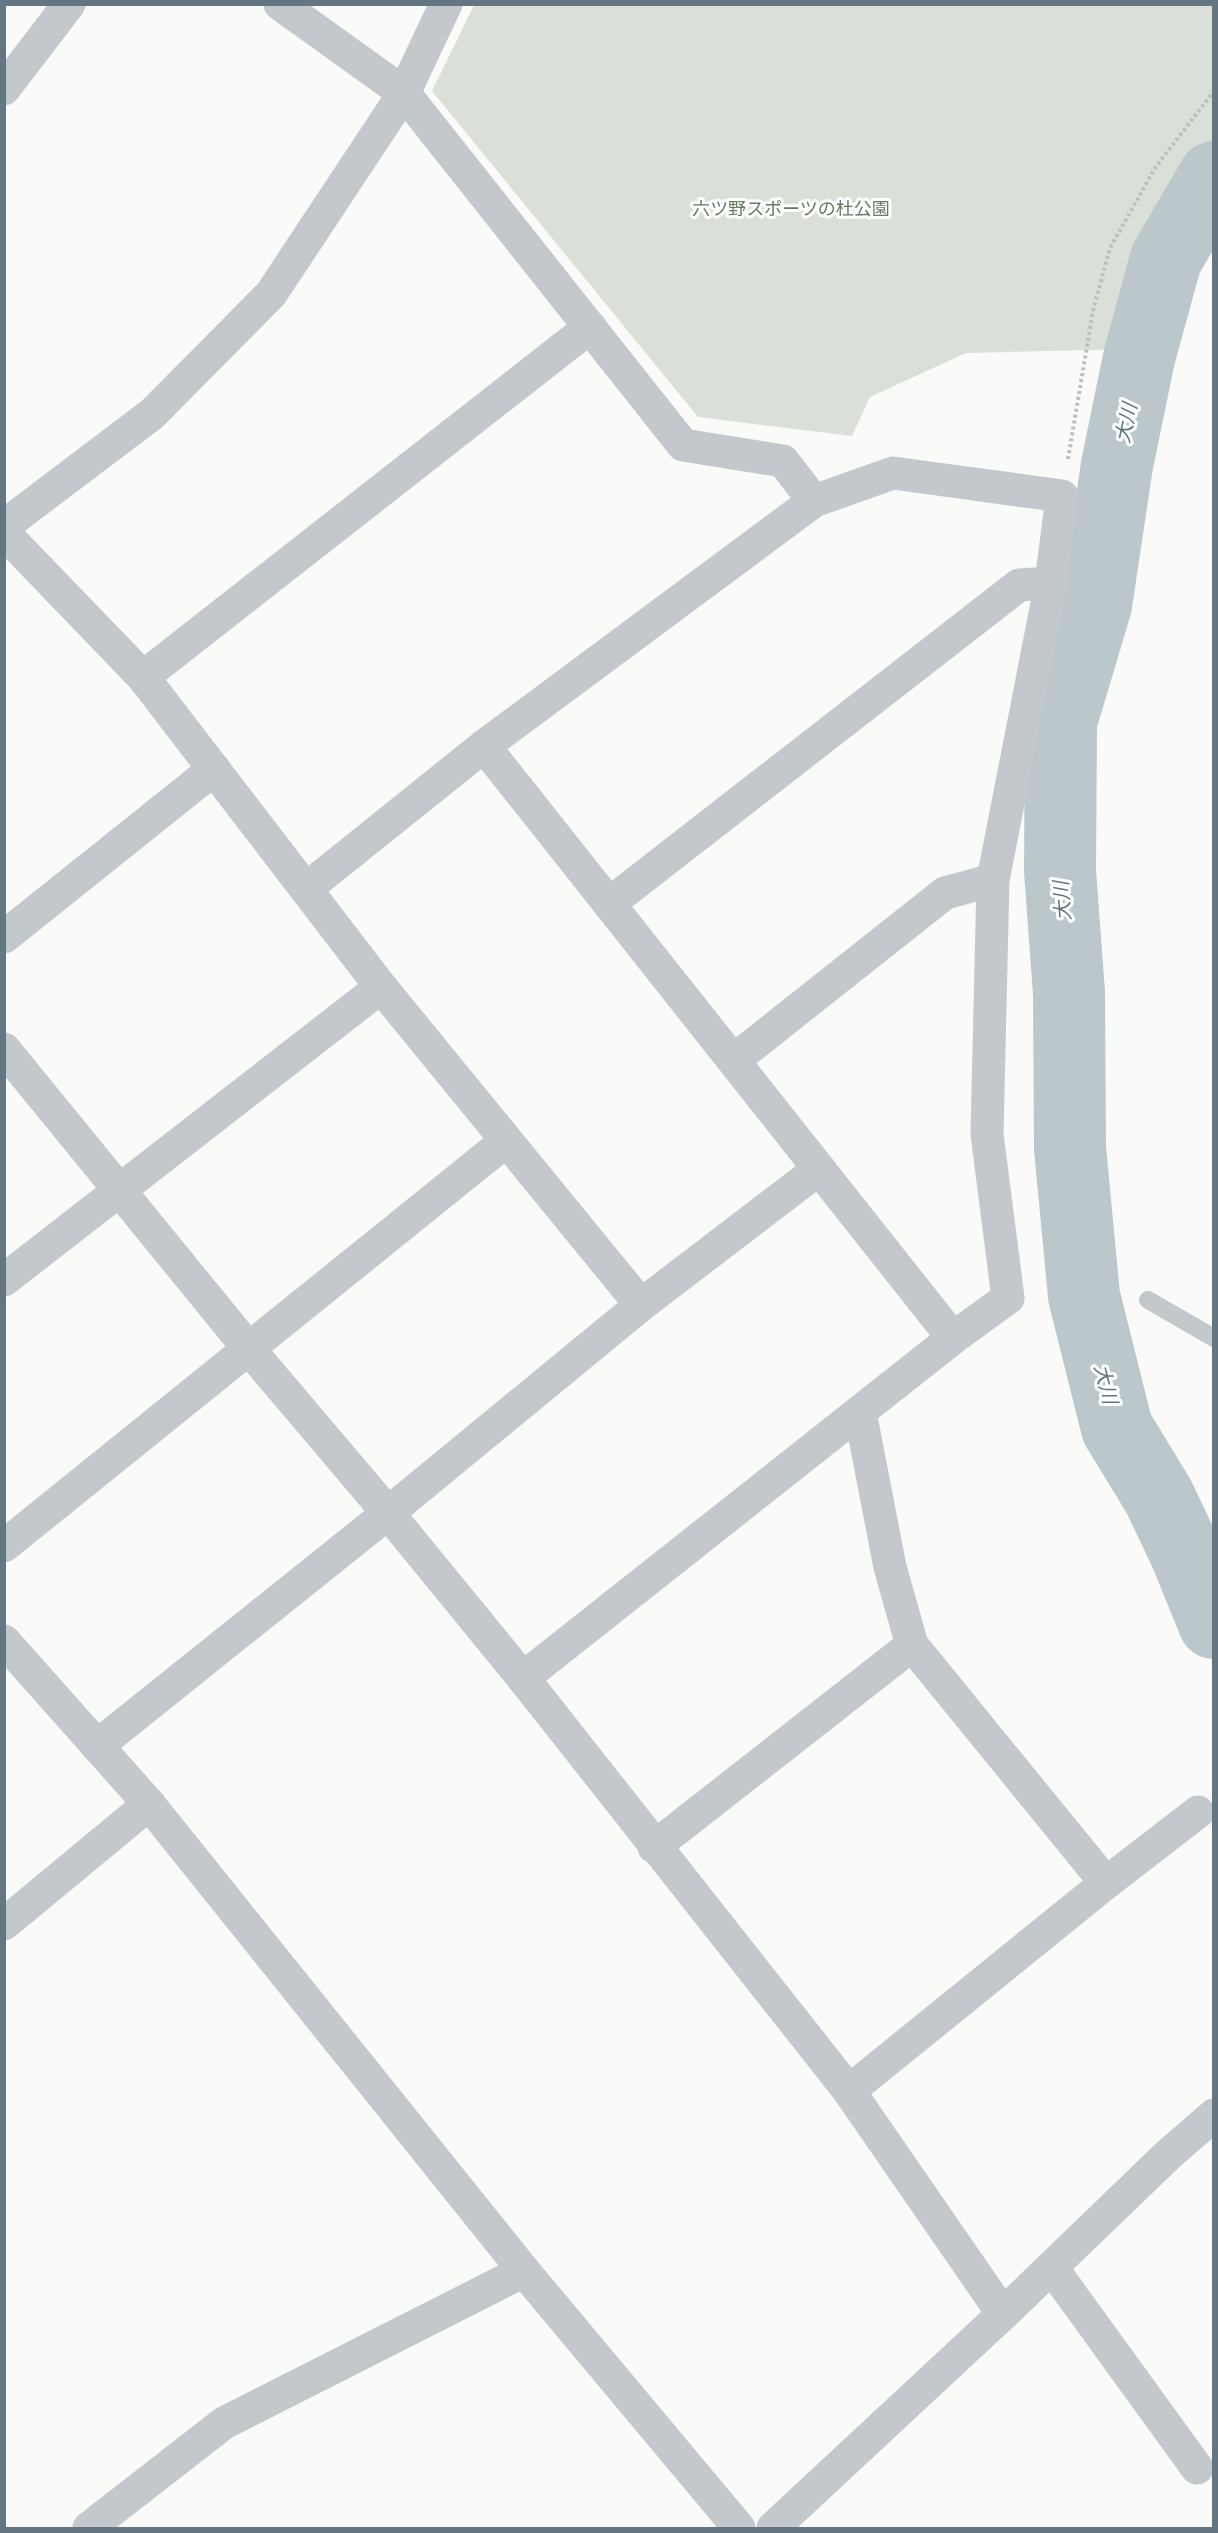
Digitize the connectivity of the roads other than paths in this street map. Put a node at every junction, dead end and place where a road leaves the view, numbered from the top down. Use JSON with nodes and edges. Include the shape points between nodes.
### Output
{"nodes":[{"id":1,"x":69,"y":4,"type":"edge"},
{"id":2,"x":280,"y":4,"type":"edge"},
{"id":3,"x":446,"y":4,"type":"edge"},
{"id":4,"x":4,"y":89,"type":"edge"},
{"id":5,"x":404,"y":93,"type":"junction"},
{"id":6,"x":590,"y":327,"type":"junction"},
{"id":7,"x":814,"y":501,"type":"junction"},
{"id":8,"x":4,"y":526,"type":"edge"},
{"id":9,"x":4,"y":533,"type":"edge"},
{"id":10,"x":1051,"y":583,"type":"junction"},
{"id":11,"x":142,"y":677,"type":"junction"},
{"id":12,"x":484,"y":746,"type":"junction"},
{"id":13,"x":214,"y":769,"type":"junction"},
{"id":14,"x":993,"y":880,"type":"junction"},
{"id":15,"x":307,"y":888,"type":"junction"},
{"id":16,"x":610,"y":903,"type":"junction"},
{"id":17,"x":4,"y":937,"type":"edge"},
{"id":18,"x":381,"y":987,"type":"junction"},
{"id":19,"x":4,"y":1049,"type":"edge"},
{"id":20,"x":734,"y":1060,"type":"junction"},
{"id":21,"x":506,"y":1141,"type":"junction"},
{"id":22,"x":819,"y":1168,"type":"junction"},
{"id":23,"x":120,"y":1190,"type":"junction"},
{"id":24,"x":4,"y":1280,"type":"edge"},
{"id":25,"x":1148,"y":1300,"type":"dead end"},
{"id":26,"x":641,"y":1305,"type":"junction"},
{"id":27,"x":953,"y":1338,"type":"junction"},
{"id":28,"x":1214,"y":1338,"type":"edge"},
{"id":29,"x":249,"y":1349,"type":"junction"},
{"id":30,"x":860,"y":1412,"type":"junction"},
{"id":31,"x":388,"y":1513,"type":"junction"},
{"id":32,"x":4,"y":1546,"type":"edge"},
{"id":33,"x":4,"y":1641,"type":"edge"},
{"id":34,"x":912,"y":1645,"type":"junction"},
{"id":35,"x":523,"y":1678,"type":"junction"},
{"id":36,"x":97,"y":1746,"type":"junction"},
{"id":37,"x":149,"y":1804,"type":"junction"},
{"id":38,"x":1198,"y":1812,"type":"dead end"},
{"id":39,"x":654,"y":1847,"type":"junction"},
{"id":40,"x":1106,"y":1882,"type":"junction"},
{"id":41,"x":4,"y":1924,"type":"edge"},
{"id":42,"x":849,"y":2091,"type":"junction"},
{"id":43,"x":1214,"y":2115,"type":"edge"},
{"id":44,"x":1052,"y":2268,"type":"junction"},
{"id":45,"x":524,"y":2271,"type":"junction"},
{"id":46,"x":1003,"y":2314,"type":"junction"},
{"id":47,"x":1197,"y":2468,"type":"dead end"},
{"id":48,"x":89,"y":2529,"type":"edge"},
{"id":49,"x":739,"y":2529,"type":"edge"},
{"id":50,"x":773,"y":2529,"type":"edge"}],
"edges":[{"from":1,"to":4,"type":"street"},
{"from":2,"to":5,"type":"street"},
{"from":3,"to":5,"type":"street"},
{"from":5,"to":6,"type":"street"},
{"from":5,"to":8,"type":"street","via":[[271,294],[152,414]]},
{"from":6,"to":7,"type":"street","via":[[683,445],[783,461]]},
{"from":6,"to":11,"type":"street"},
{"from":7,"to":10,"type":"street","via":[[893,473],[1062,496]]},
{"from":7,"to":12,"type":"street"},
{"from":9,"to":11,"type":"street"},
{"from":10,"to":14,"type":"street"},
{"from":10,"to":16,"type":"street","via":[[1019,585]]},
{"from":11,"to":13,"type":"street"},
{"from":12,"to":15,"type":"street"},
{"from":12,"to":16,"type":"street"},
{"from":13,"to":15,"type":"street"},
{"from":13,"to":17,"type":"street"},
{"from":14,"to":20,"type":"street","via":[[945,893]]},
{"from":14,"to":27,"type":"street","via":[[987,1134],[1008,1298]]},
{"from":15,"to":18,"type":"street"},
{"from":16,"to":20,"type":"street"},
{"from":18,"to":21,"type":"street"},
{"from":18,"to":23,"type":"street"},
{"from":19,"to":23,"type":"street"},
{"from":20,"to":22,"type":"street"},
{"from":21,"to":26,"type":"street"},
{"from":21,"to":29,"type":"street"},
{"from":22,"to":26,"type":"street"},
{"from":22,"to":27,"type":"street"},
{"from":23,"to":24,"type":"street"},
{"from":23,"to":29,"type":"street"},
{"from":25,"to":28,"type":"lane"},
{"from":26,"to":31,"type":"street"},
{"from":27,"to":30,"type":"street"},
{"from":29,"to":31,"type":"street"},
{"from":29,"to":32,"type":"street"},
{"from":30,"to":34,"type":"street","via":[[890,1568]]},
{"from":30,"to":35,"type":"street"},
{"from":31,"to":35,"type":"street"},
{"from":31,"to":36,"type":"street"},
{"from":33,"to":36,"type":"street"},
{"from":34,"to":39,"type":"street"},
{"from":34,"to":40,"type":"street"},
{"from":35,"to":39,"type":"street"},
{"from":36,"to":37,"type":"street"},
{"from":37,"to":41,"type":"street"},
{"from":37,"to":45,"type":"street"},
{"from":38,"to":40,"type":"street"},
{"from":39,"to":42,"type":"street"},
{"from":40,"to":42,"type":"street"},
{"from":42,"to":46,"type":"street"},
{"from":43,"to":44,"type":"street"},
{"from":44,"to":46,"type":"street"},
{"from":44,"to":47,"type":"street"},
{"from":45,"to":48,"type":"street","via":[[224,2423]]},
{"from":45,"to":49,"type":"street"},
{"from":46,"to":50,"type":"street"}]}
